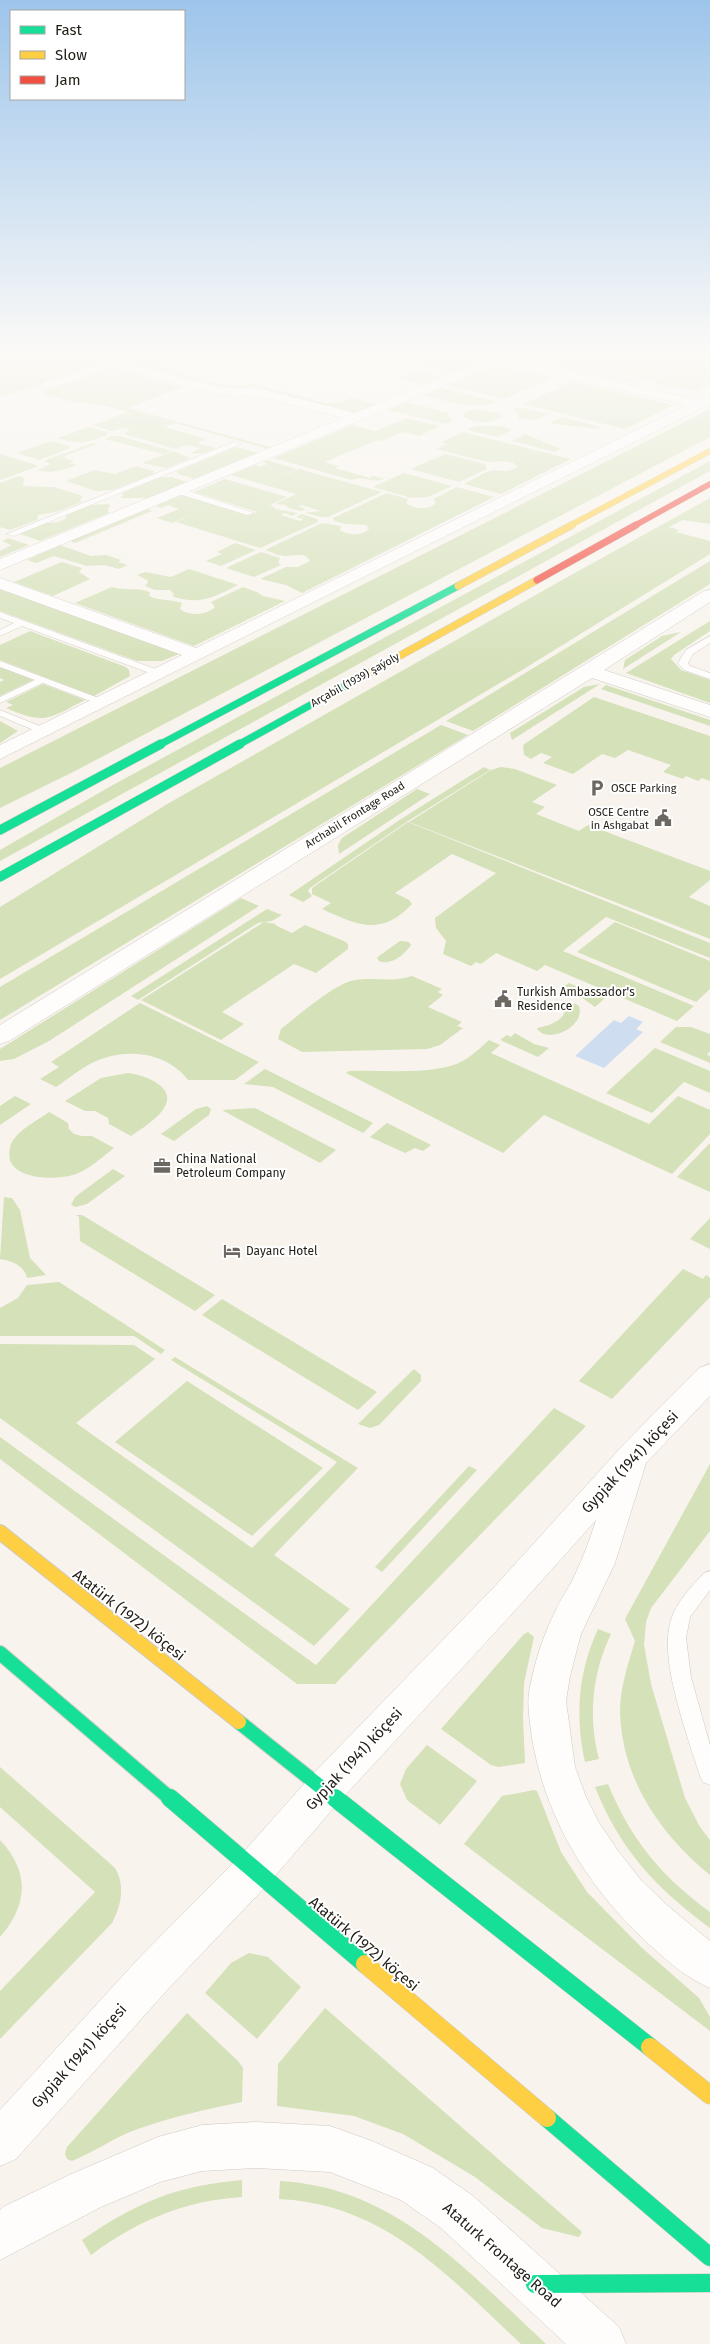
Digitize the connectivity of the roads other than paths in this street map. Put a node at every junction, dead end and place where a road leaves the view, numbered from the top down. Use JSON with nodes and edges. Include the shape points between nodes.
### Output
{"nodes":[{"id":1,"x":193,"y":461,"type":"edge"},
{"id":2,"x":250,"y":461,"type":"edge"},
{"id":3,"x":584,"y":461,"type":"edge"},
{"id":4,"x":689,"y":461,"type":"edge"},
{"id":5,"x":710,"y":484,"type":"edge"},
{"id":6,"x":179,"y":491,"type":"junction"},
{"id":7,"x":250,"y":513,"type":"dead end"},
{"id":8,"x":11,"y":534,"type":"dead end"},
{"id":9,"x":0,"y":565,"type":"edge"},
{"id":10,"x":0,"y":583,"type":"edge"},
{"id":11,"x":710,"y":595,"type":"edge"},
{"id":12,"x":0,"y":615,"type":"edge"},
{"id":13,"x":22,"y":623,"type":"junction"},
{"id":14,"x":0,"y":633,"type":"edge"},
{"id":15,"x":710,"y":639,"type":"edge"},
{"id":16,"x":700,"y":646,"type":"junction"},
{"id":17,"x":710,"y":649,"type":"edge"},
{"id":18,"x":196,"y":654,"type":"junction"},
{"id":19,"x":0,"y":664,"type":"edge"},
{"id":20,"x":590,"y":671,"type":"junction"},
{"id":21,"x":158,"y":673,"type":"junction"},
{"id":22,"x":710,"y":676,"type":"edge"},
{"id":23,"x":43,"y":680,"type":"junction"},
{"id":24,"x":2,"y":700,"type":"dead end"},
{"id":25,"x":101,"y":702,"type":"junction"},
{"id":26,"x":710,"y":712,"type":"edge"},
{"id":27,"x":0,"y":713,"type":"edge"},
{"id":28,"x":44,"y":731,"type":"junction"},
{"id":29,"x":0,"y":753,"type":"edge"},
{"id":30,"x":42,"y":807,"type":"junction"},
{"id":31,"x":96,"y":823,"type":"junction"},
{"id":32,"x":0,"y":824,"type":"edge"},
{"id":33,"x":0,"y":830,"type":"edge"},
{"id":34,"x":30,"y":875,"type":"dead end"},
{"id":35,"x":0,"y":877,"type":"edge"},
{"id":36,"x":0,"y":1036,"type":"edge"},
{"id":37,"x":710,"y":1376,"type":"edge"},
{"id":38,"x":636,"y":1453,"type":"junction"},
{"id":39,"x":0,"y":1532,"type":"edge"},
{"id":40,"x":710,"y":1578,"type":"edge"},
{"id":41,"x":0,"y":1653,"type":"edge"},
{"id":42,"x":710,"y":1776,"type":"edge"},
{"id":43,"x":325,"y":1789,"type":"junction"},
{"id":44,"x":254,"y":1870,"type":"junction"},
{"id":45,"x":710,"y":1967,"type":"edge"},
{"id":46,"x":710,"y":2095,"type":"edge"},
{"id":47,"x":0,"y":2143,"type":"edge"},
{"id":48,"x":0,"y":2236,"type":"edge"},
{"id":49,"x":710,"y":2257,"type":"edge"},
{"id":50,"x":710,"y":2283,"type":"edge"},
{"id":51,"x":535,"y":2284,"type":"junction"},
{"id":52,"x":602,"y":2344,"type":"edge"}],
"edges":[{"from":1,"to":8,"type":"lane"},
{"from":2,"to":6,"type":"street"},
{"from":3,"to":18,"type":"street"},
{"from":4,"to":30,"type":"main road"},
{"from":5,"to":31,"type":"main road","name":"Arçabil (1939) şaýoly"},
{"from":6,"to":7,"type":"lane"},
{"from":6,"to":9,"type":"street"},
{"from":10,"to":18,"type":"street"},
{"from":11,"to":20,"type":"street","name":"Archabil Frontage Road"},
{"from":12,"to":13,"type":"lane"},
{"from":13,"to":14,"type":"lane"},
{"from":13,"to":21,"type":"lane"},
{"from":15,"to":16,"type":"lane"},
{"from":16,"to":17,"type":"lane"},
{"from":16,"to":22,"type":"lane","via":[[687,654],[682,663]]},
{"from":18,"to":21,"type":"street"},
{"from":19,"to":23,"type":"lane"},
{"from":20,"to":26,"type":"street"},
{"from":20,"to":36,"type":"street","name":"Archabil Frontage Road"},
{"from":21,"to":25,"type":"street"},
{"from":23,"to":24,"type":"lane"},
{"from":23,"to":25,"type":"lane"},
{"from":25,"to":28,"type":"street"},
{"from":27,"to":28,"type":"lane"},
{"from":28,"to":29,"type":"street"},
{"from":30,"to":32,"type":"main road"},
{"from":30,"to":33,"type":"main road"},
{"from":31,"to":34,"type":"main road"},
{"from":31,"to":35,"type":"main road","name":"Arçabil (1939) şaýoly"},
{"from":37,"to":38,"type":"street","name":"Gypjak (1941) köçesi"},
{"from":38,"to":43,"type":"street","name":"Gypjak (1941) köçesi","via":[[508,1595]]},
{"from":38,"to":45,"type":"street","via":[[592,1576],[566,1626],[547,1694],[552,1751],[568,1804],[599,1859],[651,1919]]},
{"from":39,"to":43,"type":"main road","name":"Atatürk (1972) köçesi"},
{"from":40,"to":42,"type":"lane","via":[[687,1606],[676,1638],[678,1661]]},
{"from":41,"to":44,"type":"main road","name":"Atatürk (1972) köçesi"},
{"from":43,"to":44,"type":"street","name":"Gypjak (1941) köçesi"},
{"from":43,"to":46,"type":"main road","name":"Atatürk (1972) köçesi"},
{"from":44,"to":47,"type":"street","name":"Gypjak (1941) köçesi"},
{"from":44,"to":49,"type":"main road","name":"Atatürk (1972) köçesi"},
{"from":48,"to":51,"type":"street","name":"Ataturk Frontage Road","via":[[84,2190],[158,2160],[202,2148],[286,2145],[330,2150],[417,2184],[457,2212]]},
{"from":50,"to":51,"type":"main road"},
{"from":51,"to":52,"type":"street","name":"Ataturk Frontage Road"}]}
